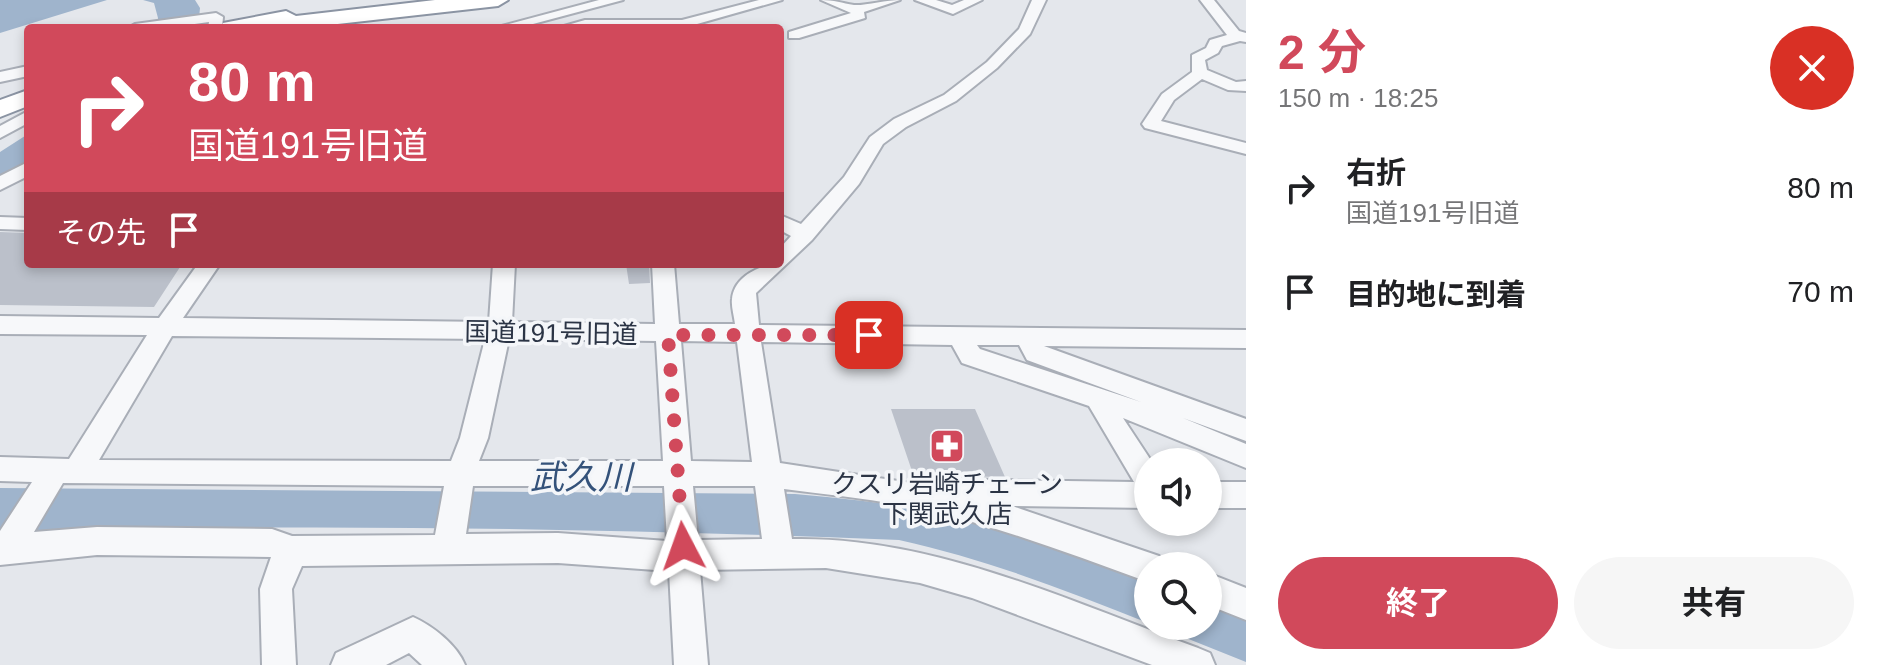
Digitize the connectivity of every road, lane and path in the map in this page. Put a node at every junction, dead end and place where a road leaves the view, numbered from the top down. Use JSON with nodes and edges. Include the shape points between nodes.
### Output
{"nodes":[{"id":1,"x":431,"y":0,"type":"edge"},
{"id":2,"x":498,"y":0,"type":"edge"},
{"id":3,"x":616,"y":0,"type":"edge"},
{"id":4,"x":624,"y":0,"type":"edge"},
{"id":5,"x":828,"y":0,"type":"edge"},
{"id":6,"x":893,"y":0,"type":"edge"},
{"id":7,"x":922,"y":0,"type":"edge"},
{"id":8,"x":975,"y":0,"type":"edge"},
{"id":9,"x":1039,"y":0,"type":"edge"},
{"id":10,"x":1207,"y":0,"type":"edge"},
{"id":11,"x":690,"y":3,"type":"dead end"},
{"id":12,"x":775,"y":6,"type":"edge"},
{"id":13,"x":855,"y":10,"type":"junction"},
{"id":14,"x":705,"y":18,"type":"junction"},
{"id":15,"x":548,"y":23,"type":"edge"},
{"id":16,"x":259,"y":24,"type":"edge"},
{"id":17,"x":270,"y":24,"type":"edge"},
{"id":18,"x":608,"y":24,"type":"edge"},
{"id":19,"x":682,"y":24,"type":"edge"},
{"id":20,"x":794,"y":35,"type":"dead end"},
{"id":21,"x":1243,"y":37,"type":"edge"},
{"id":22,"x":24,"y":72,"type":"edge"},
{"id":23,"x":1200,"y":73,"type":"junction"},
{"id":24,"x":0,"y":77,"type":"edge"},
{"id":25,"x":1246,"y":86,"type":"edge"},
{"id":26,"x":19,"y":104,"type":"edge"},
{"id":27,"x":0,"y":133,"type":"edge"},
{"id":28,"x":1246,"y":149,"type":"edge"},
{"id":29,"x":24,"y":170,"type":"edge"},
{"id":30,"x":0,"y":184,"type":"edge"},
{"id":31,"x":0,"y":223,"type":"edge"},
{"id":32,"x":784,"y":223,"type":"edge"},
{"id":33,"x":24,"y":224,"type":"edge"},
{"id":34,"x":805,"y":235,"type":"junction"},
{"id":35,"x":784,"y":256,"type":"edge"},
{"id":36,"x":206,"y":268,"type":"edge"},
{"id":37,"x":504,"y":268,"type":"edge"},
{"id":38,"x":663,"y":268,"type":"edge"},
{"id":39,"x":771,"y":268,"type":"edge"},
{"id":40,"x":0,"y":325,"type":"edge"},
{"id":41,"x":165,"y":327,"type":"junction"},
{"id":42,"x":499,"y":331,"type":"junction"},
{"id":43,"x":749,"y":334,"type":"junction"},
{"id":44,"x":668,"y":335,"type":"junction"},
{"id":45,"x":959,"y":336,"type":"junction"},
{"id":46,"x":1026,"y":337,"type":"junction"},
{"id":47,"x":1246,"y":339,"type":"edge"},
{"id":48,"x":1101,"y":399,"type":"junction"},
{"id":49,"x":1246,"y":430,"type":"edge"},
{"id":50,"x":1246,"y":456,"type":"edge"},
{"id":51,"x":1134,"y":458,"type":"edge"},
{"id":52,"x":0,"y":469,"type":"edge"},
{"id":53,"x":65,"y":473,"type":"junction"},
{"id":54,"x":460,"y":476,"type":"junction"},
{"id":55,"x":768,"y":478,"type":"junction"},
{"id":56,"x":678,"y":480,"type":"junction"},
{"id":57,"x":901,"y":492,"type":"junction"},
{"id":58,"x":1134,"y":495,"type":"edge"},
{"id":59,"x":1222,"y":495,"type":"edge"},
{"id":60,"x":1246,"y":495,"type":"edge"},
{"id":61,"x":448,"y":545,"type":"junction"},
{"id":62,"x":5,"y":547,"type":"edge"},
{"id":63,"x":778,"y":549,"type":"junction"},
{"id":64,"x":292,"y":551,"type":"junction"},
{"id":65,"x":683,"y":551,"type":"junction"},
{"id":66,"x":1134,"y":562,"type":"edge"},
{"id":67,"x":1222,"y":595,"type":"edge"},
{"id":68,"x":1246,"y":604,"type":"edge"},
{"id":69,"x":279,"y":665,"type":"edge"},
{"id":70,"x":348,"y":665,"type":"edge"},
{"id":71,"x":448,"y":665,"type":"edge"},
{"id":72,"x":691,"y":665,"type":"edge"},
{"id":73,"x":1198,"y":665,"type":"edge"}],
"edges":[{"from":1,"to":16,"type":"highway","via":[[321,11]]},
{"from":2,"to":17,"type":"highway"},
{"from":3,"to":15,"type":"street"},
{"from":4,"to":18,"type":"street"},
{"from":5,"to":13,"type":"street"},
{"from":6,"to":13,"type":"street"},
{"from":7,"to":8,"type":"street","via":[[953,10]]},
{"from":9,"to":34,"type":"street","via":[[1025,31],[992,65],[950,98],[876,141]]},
{"from":10,"to":21,"type":"street","via":[[1234,34]]},
{"from":11,"to":14,"type":"street"},
{"from":12,"to":14,"type":"street","via":[[739,8]]},
{"from":13,"to":20,"type":"street","via":[[860,15]]},
{"from":14,"to":19,"type":"street"},
{"from":21,"to":23,"type":"street","via":[[1215,43],[1213,50],[1197,58]]},
{"from":22,"to":24,"type":"street"},
{"from":23,"to":25,"type":"street","via":[[1234,87]]},
{"from":23,"to":28,"type":"street","via":[[1168,97],[1151,124]]},
{"from":26,"to":27,"type":"street"},
{"from":29,"to":30,"type":"street"},
{"from":31,"to":33,"type":"street"},
{"from":32,"to":34,"type":"street"},
{"from":34,"to":35,"type":"street"},
{"from":36,"to":41,"type":"street"},
{"from":37,"to":42,"type":"street"},
{"from":38,"to":44,"type":"street"},
{"from":39,"to":43,"type":"street","via":[[746,289]]},
{"from":40,"to":41,"type":"street","name":"国道191号旧道"},
{"from":41,"to":42,"type":"street","name":"国道191号旧道"},
{"from":41,"to":53,"type":"street"},
{"from":42,"to":44,"type":"street","name":"国道191号旧道"},
{"from":42,"to":54,"type":"street"},
{"from":43,"to":44,"type":"street","name":"国道191号旧道"},
{"from":43,"to":45,"type":"street","name":"国道191号旧道"},
{"from":43,"to":55,"type":"street"},
{"from":44,"to":56,"type":"street"},
{"from":45,"to":46,"type":"street","name":"国道191号旧道"},
{"from":45,"to":48,"type":"street","via":[[971,356]]},
{"from":46,"to":47,"type":"street","name":"国道191号旧道"},
{"from":46,"to":49,"type":"street","via":[[1036,353]]},
{"from":48,"to":50,"type":"street"},
{"from":48,"to":51,"type":"street"},
{"from":52,"to":53,"type":"street"},
{"from":53,"to":54,"type":"street"},
{"from":53,"to":62,"type":"street"},
{"from":54,"to":56,"type":"street","via":[[656,472]]},
{"from":54,"to":61,"type":"street"},
{"from":55,"to":56,"type":"street"},
{"from":55,"to":57,"type":"street"},
{"from":55,"to":63,"type":"street"},
{"from":56,"to":65,"type":"street"},
{"from":57,"to":58,"type":"street"},
{"from":57,"to":66,"type":"street","via":[[1007,518]]},
{"from":59,"to":60,"type":"street"},
{"from":61,"to":64,"type":"street"},
{"from":61,"to":65,"type":"street"},
{"from":62,"to":64,"type":"street","via":[[97,541],[272,543]]},
{"from":63,"to":65,"type":"street"},
{"from":63,"to":73,"type":"street","via":[[920,568],[972,582]]},
{"from":64,"to":69,"type":"street","via":[[276,589]]},
{"from":65,"to":72,"type":"street"},
{"from":67,"to":68,"type":"street"},
{"from":70,"to":71,"type":"street","via":[[413,634]]}]}
